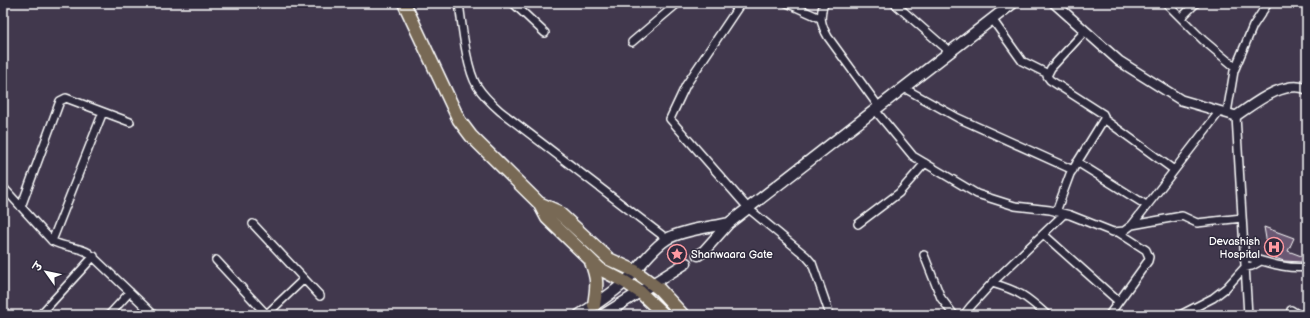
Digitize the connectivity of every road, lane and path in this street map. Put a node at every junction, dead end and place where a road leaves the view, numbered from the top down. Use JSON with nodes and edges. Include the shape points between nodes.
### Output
{"nodes":[{"id":1,"x":404,"y":3,"type":"edge"},
{"id":2,"x":459,"y":3,"type":"edge"},
{"id":3,"x":513,"y":3,"type":"edge"},
{"id":4,"x":678,"y":3,"type":"edge"},
{"id":5,"x":741,"y":3,"type":"edge"},
{"id":6,"x":787,"y":3,"type":"edge"},
{"id":7,"x":824,"y":3,"type":"edge"},
{"id":8,"x":894,"y":3,"type":"edge"},
{"id":9,"x":1013,"y":3,"type":"edge"},
{"id":10,"x":1054,"y":3,"type":"edge"},
{"id":11,"x":1166,"y":3,"type":"edge"},
{"id":12,"x":1196,"y":3,"type":"edge"},
{"id":13,"x":1268,"y":3,"type":"edge"},
{"id":14,"x":820,"y":18,"type":"junction"},
{"id":15,"x":1181,"y":18,"type":"junction"},
{"id":16,"x":992,"y":19,"type":"junction"},
{"id":17,"x":1085,"y":30,"type":"junction"},
{"id":18,"x":545,"y":33,"type":"dead end"},
{"id":19,"x":632,"y":42,"type":"dead end"},
{"id":20,"x":950,"y":52,"type":"junction"},
{"id":21,"x":1235,"y":67,"type":"junction"},
{"id":22,"x":1048,"y":74,"type":"junction"},
{"id":23,"x":904,"y":88,"type":"junction"},
{"id":24,"x":1307,"y":89,"type":"edge"},
{"id":25,"x":877,"y":109,"type":"junction"},
{"id":26,"x":103,"y":112,"type":"junction"},
{"id":27,"x":1227,"y":113,"type":"junction"},
{"id":28,"x":1104,"y":119,"type":"junction"},
{"id":29,"x":130,"y":122,"type":"dead end"},
{"id":30,"x":1077,"y":162,"type":"junction"},
{"id":31,"x":925,"y":163,"type":"junction"},
{"id":32,"x":1072,"y":170,"type":"junction"},
{"id":33,"x":1174,"y":170,"type":"junction"},
{"id":34,"x":3,"y":187,"type":"edge"},
{"id":35,"x":539,"y":203,"type":"junction"},
{"id":36,"x":1146,"y":205,"type":"junction"},
{"id":37,"x":21,"y":207,"type":"junction"},
{"id":38,"x":748,"y":209,"type":"junction"},
{"id":39,"x":1056,"y":212,"type":"junction"},
{"id":40,"x":1064,"y":214,"type":"junction"},
{"id":41,"x":1242,"y":218,"type":"junction"},
{"id":42,"x":729,"y":223,"type":"junction"},
{"id":43,"x":253,"y":224,"type":"dead end"},
{"id":44,"x":858,"y":224,"type":"dead end"},
{"id":45,"x":1132,"y":225,"type":"junction"},
{"id":46,"x":1118,"y":232,"type":"junction"},
{"id":47,"x":1043,"y":234,"type":"junction"},
{"id":48,"x":666,"y":239,"type":"junction"},
{"id":49,"x":52,"y":241,"type":"junction"},
{"id":50,"x":698,"y":255,"type":"dead end"},
{"id":51,"x":924,"y":255,"type":"dead end"},
{"id":52,"x":94,"y":256,"type":"junction"},
{"id":53,"x":1244,"y":256,"type":"junction"},
{"id":54,"x":216,"y":260,"type":"dead end"},
{"id":55,"x":590,"y":260,"type":"junction"},
{"id":56,"x":1261,"y":260,"type":"junction"},
{"id":57,"x":686,"y":263,"type":"dead end"},
{"id":58,"x":1307,"y":267,"type":"edge"},
{"id":59,"x":1245,"y":268,"type":"junction"},
{"id":60,"x":635,"y":271,"type":"junction"},
{"id":61,"x":304,"y":279,"type":"junction"},
{"id":62,"x":625,"y":282,"type":"junction"},
{"id":63,"x":653,"y":283,"type":"junction"},
{"id":64,"x":992,"y":283,"type":"junction"},
{"id":65,"x":130,"y":292,"type":"junction"},
{"id":66,"x":640,"y":292,"type":"junction"},
{"id":67,"x":320,"y":296,"type":"dead end"},
{"id":68,"x":1118,"y":302,"type":"junction"},
{"id":69,"x":594,"y":305,"type":"junction"},
{"id":70,"x":1291,"y":310,"type":"dead end"},
{"id":71,"x":1043,"y":314,"type":"edge"},
{"id":72,"x":40,"y":315,"type":"edge"},
{"id":73,"x":108,"y":315,"type":"edge"},
{"id":74,"x":154,"y":315,"type":"edge"},
{"id":75,"x":267,"y":315,"type":"edge"},
{"id":76,"x":579,"y":315,"type":"edge"},
{"id":77,"x":603,"y":315,"type":"edge"},
{"id":78,"x":664,"y":315,"type":"edge"},
{"id":79,"x":683,"y":315,"type":"edge"},
{"id":80,"x":830,"y":315,"type":"edge"},
{"id":81,"x":954,"y":315,"type":"edge"},
{"id":82,"x":964,"y":315,"type":"edge"},
{"id":83,"x":1109,"y":315,"type":"edge"},
{"id":84,"x":1180,"y":315,"type":"edge"},
{"id":85,"x":1248,"y":315,"type":"edge"},
{"id":86,"x":1300,"y":315,"type":"edge"}],
"edges":[{"from":1,"to":35,"type":"highway","via":[[459,120],[471,136]]},
{"from":2,"to":48,"type":"street","via":[[469,68],[487,99]]},
{"from":3,"to":18,"type":"street"},
{"from":4,"to":19,"type":"street"},
{"from":5,"to":38,"type":"street","via":[[686,85],[670,119]]},
{"from":6,"to":14,"type":"street"},
{"from":7,"to":14,"type":"street"},
{"from":8,"to":20,"type":"street"},
{"from":9,"to":16,"type":"main road"},
{"from":10,"to":17,"type":"street"},
{"from":11,"to":15,"type":"street"},
{"from":12,"to":15,"type":"street"},
{"from":13,"to":21,"type":"street","via":[[1253,26]]},
{"from":14,"to":25,"type":"street","via":[[828,37]]},
{"from":15,"to":21,"type":"street"},
{"from":16,"to":20,"type":"main road"},
{"from":16,"to":22,"type":"street","via":[[1022,61]]},
{"from":17,"to":22,"type":"street"},
{"from":17,"to":27,"type":"street","via":[[1119,61],[1181,100]]},
{"from":20,"to":23,"type":"main road"},
{"from":21,"to":27,"type":"street"},
{"from":22,"to":28,"type":"street","via":[[1050,80],[1102,114]]},
{"from":23,"to":25,"type":"main road"},
{"from":23,"to":32,"type":"street","via":[[958,118]]},
{"from":24,"to":27,"type":"street","via":[[1291,86]]},
{"from":25,"to":31,"type":"street","via":[[910,153]]},
{"from":25,"to":38,"type":"main road"},
{"from":26,"to":29,"type":"street"},
{"from":26,"to":37,"type":"street","via":[[66,98],[60,101]]},
{"from":26,"to":49,"type":"street"},
{"from":27,"to":33,"type":"street"},
{"from":27,"to":41,"type":"street"},
{"from":28,"to":30,"type":"street"},
{"from":28,"to":33,"type":"street"},
{"from":30,"to":32,"type":"street"},
{"from":30,"to":36,"type":"street"},
{"from":31,"to":39,"type":"street","via":[[977,194],[1014,206]]},
{"from":31,"to":44,"type":"street","via":[[899,193]]},
{"from":32,"to":39,"type":"street"},
{"from":33,"to":36,"type":"street"},
{"from":34,"to":37,"type":"street"},
{"from":35,"to":55,"type":"highway","via":[[547,218]]},
{"from":35,"to":60,"type":"highway","via":[[557,211],[609,259]]},
{"from":36,"to":45,"type":"street"},
{"from":37,"to":49,"type":"street"},
{"from":38,"to":42,"type":"main road"},
{"from":38,"to":80,"type":"street","via":[[812,263]]},
{"from":39,"to":40,"type":"street"},
{"from":40,"to":46,"type":"street"},
{"from":40,"to":47,"type":"street"},
{"from":41,"to":45,"type":"street","via":[[1197,223],[1182,216]]},
{"from":41,"to":53,"type":"street"},
{"from":42,"to":48,"type":"main road","via":[[680,233]]},
{"from":42,"to":50,"type":"main road"},
{"from":43,"to":61,"type":"street"},
{"from":45,"to":46,"type":"street"},
{"from":46,"to":68,"type":"street","via":[[1149,254],[1148,261]]},
{"from":47,"to":64,"type":"street"},
{"from":47,"to":68,"type":"street"},
{"from":48,"to":60,"type":"main road"},
{"from":49,"to":52,"type":"street","via":[[80,248]]},
{"from":51,"to":81,"type":"street","via":[[941,298]]},
{"from":52,"to":65,"type":"street"},
{"from":52,"to":72,"type":"street"},
{"from":53,"to":56,"type":"street"},
{"from":53,"to":59,"type":"street"},
{"from":54,"to":75,"type":"street"},
{"from":55,"to":62,"type":"highway","via":[[600,269]]},
{"from":55,"to":69,"type":"highway","via":[[596,276]]},
{"from":56,"to":58,"type":"street","via":[[1291,268]]},
{"from":56,"to":59,"type":"street"},
{"from":57,"to":63,"type":"main road"},
{"from":59,"to":84,"type":"street","via":[[1213,298]]},
{"from":59,"to":85,"type":"street"},
{"from":60,"to":62,"type":"main road"},
{"from":60,"to":63,"type":"highway"},
{"from":61,"to":67,"type":"street"},
{"from":61,"to":75,"type":"street"},
{"from":62,"to":66,"type":"highway"},
{"from":62,"to":69,"type":"main road"},
{"from":63,"to":66,"type":"main road"},
{"from":63,"to":79,"type":"highway"},
{"from":64,"to":71,"type":"street","via":[[1019,292]]},
{"from":64,"to":82,"type":"street"},
{"from":65,"to":73,"type":"street"},
{"from":65,"to":74,"type":"street"},
{"from":66,"to":77,"type":"main road"},
{"from":66,"to":78,"type":"highway"},
{"from":68,"to":83,"type":"street"},
{"from":69,"to":76,"type":"main road"},
{"from":70,"to":86,"type":"street"}]}
